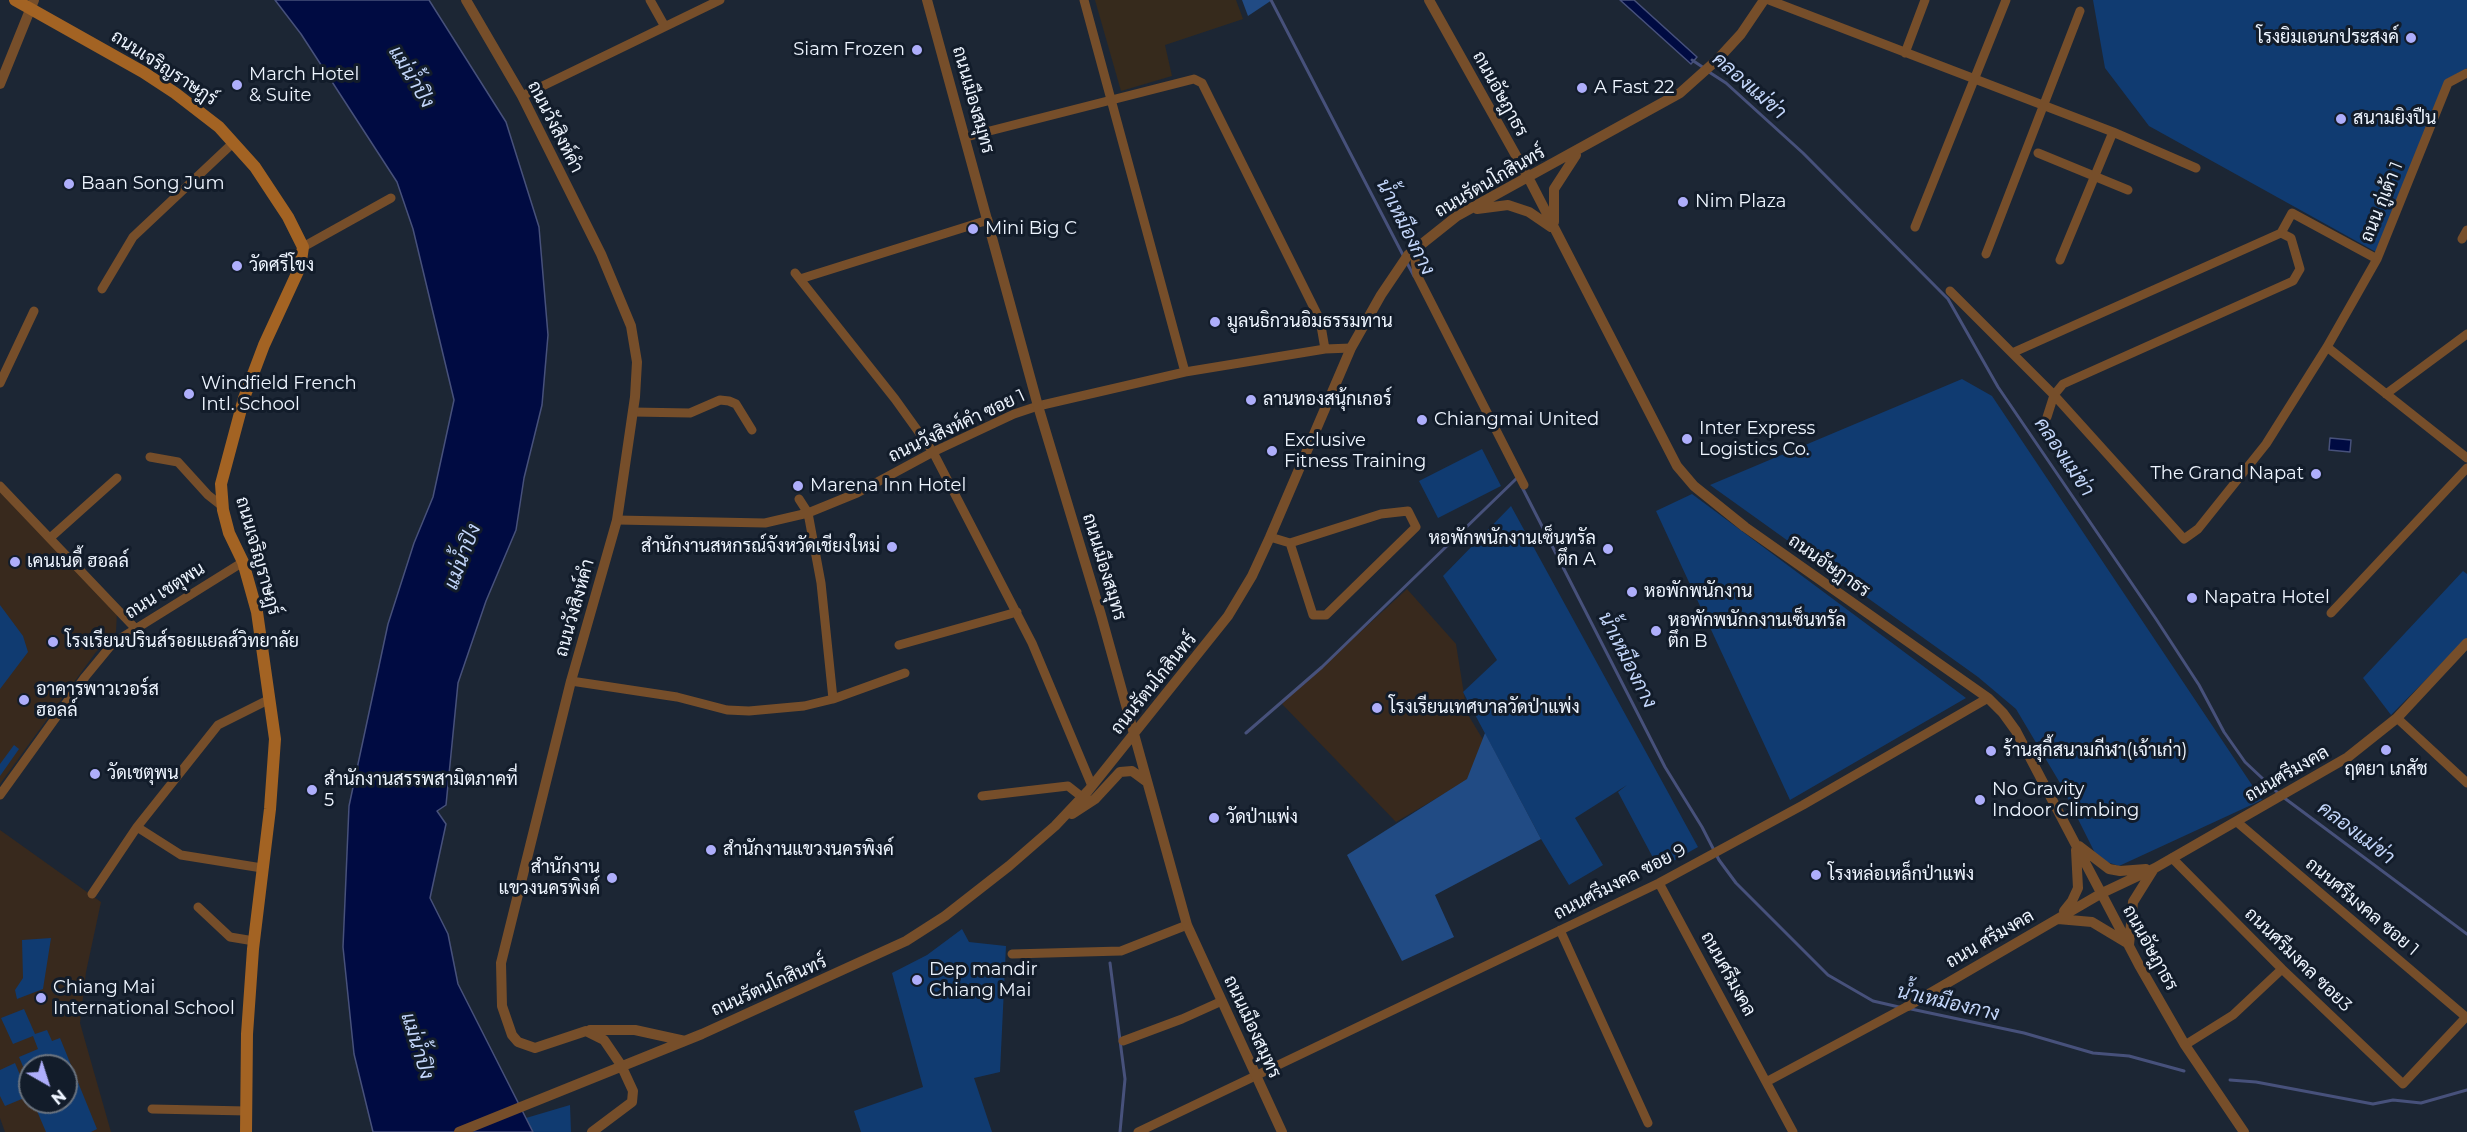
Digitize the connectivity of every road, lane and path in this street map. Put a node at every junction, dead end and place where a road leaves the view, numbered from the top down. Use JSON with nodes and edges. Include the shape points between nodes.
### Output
{"nodes":[{"id":1,"x":15,"y":0,"type":"edge"},
{"id":2,"x":466,"y":0,"type":"edge"},
{"id":3,"x":650,"y":0,"type":"edge"},
{"id":4,"x":720,"y":0,"type":"edge"},
{"id":5,"x":927,"y":0,"type":"edge"},
{"id":6,"x":1084,"y":0,"type":"edge"},
{"id":7,"x":1429,"y":0,"type":"edge"},
{"id":8,"x":1764,"y":0,"type":"edge"},
{"id":9,"x":1768,"y":0,"type":"edge"},
{"id":10,"x":1925,"y":0,"type":"edge"},
{"id":11,"x":2006,"y":0,"type":"edge"},
{"id":12,"x":32,"y":4,"type":"edge"},
{"id":13,"x":2080,"y":11,"type":"dead end"},
{"id":14,"x":664,"y":26,"type":"junction"},
{"id":15,"x":1905,"y":52,"type":"junction"},
{"id":16,"x":2467,"y":73,"type":"edge"},
{"id":17,"x":1974,"y":79,"type":"junction"},
{"id":18,"x":0,"y":84,"type":"edge"},
{"id":19,"x":522,"y":96,"type":"junction"},
{"id":20,"x":1112,"y":101,"type":"junction"},
{"id":21,"x":2043,"y":105,"type":"junction"},
{"id":22,"x":2113,"y":132,"type":"junction"},
{"id":23,"x":966,"y":137,"type":"junction"},
{"id":24,"x":234,"y":142,"type":"junction"},
{"id":25,"x":1582,"y":148,"type":"junction"},
{"id":26,"x":2038,"y":153,"type":"dead end"},
{"id":27,"x":2196,"y":168,"type":"dead end"},
{"id":28,"x":2095,"y":176,"type":"junction"},
{"id":29,"x":1528,"y":177,"type":"junction"},
{"id":30,"x":2128,"y":190,"type":"dead end"},
{"id":31,"x":391,"y":198,"type":"dead end"},
{"id":32,"x":1462,"y":213,"type":"junction"},
{"id":33,"x":988,"y":220,"type":"junction"},
{"id":34,"x":1916,"y":228,"type":"dead end"},
{"id":35,"x":1555,"y":230,"type":"junction"},
{"id":36,"x":2281,"y":232,"type":"junction"},
{"id":37,"x":303,"y":247,"type":"junction"},
{"id":38,"x":1411,"y":253,"type":"junction"},
{"id":39,"x":1986,"y":254,"type":"dead end"},
{"id":40,"x":2377,"y":259,"type":"junction"},
{"id":41,"x":2060,"y":260,"type":"dead end"},
{"id":42,"x":102,"y":289,"type":"dead end"},
{"id":43,"x":1950,"y":291,"type":"dead end"},
{"id":44,"x":34,"y":311,"type":"dead end"},
{"id":45,"x":2467,"y":334,"type":"edge"},
{"id":46,"x":1351,"y":348,"type":"junction"},
{"id":47,"x":2327,"y":348,"type":"junction"},
{"id":48,"x":1325,"y":349,"type":"junction"},
{"id":49,"x":2012,"y":353,"type":"junction"},
{"id":50,"x":1185,"y":372,"type":"junction"},
{"id":51,"x":2,"y":383,"type":"edge"},
{"id":52,"x":2054,"y":394,"type":"junction"},
{"id":53,"x":2386,"y":394,"type":"junction"},
{"id":54,"x":1038,"y":406,"type":"junction"},
{"id":55,"x":633,"y":412,"type":"junction"},
{"id":56,"x":2047,"y":417,"type":"dead end"},
{"id":57,"x":752,"y":430,"type":"dead end"},
{"id":58,"x":933,"y":452,"type":"junction"},
{"id":59,"x":150,"y":457,"type":"dead end"},
{"id":60,"x":2467,"y":458,"type":"edge"},
{"id":61,"x":2467,"y":468,"type":"edge"},
{"id":62,"x":117,"y":478,"type":"dead end"},
{"id":63,"x":1524,"y":485,"type":"dead end"},
{"id":64,"x":0,"y":486,"type":"edge"},
{"id":65,"x":799,"y":499,"type":"dead end"},
{"id":66,"x":222,"y":506,"type":"junction"},
{"id":67,"x":808,"y":513,"type":"junction"},
{"id":68,"x":617,"y":520,"type":"junction"},
{"id":69,"x":1270,"y":537,"type":"junction"},
{"id":70,"x":50,"y":538,"type":"junction"},
{"id":71,"x":1290,"y":543,"type":"junction"},
{"id":72,"x":243,"y":562,"type":"junction"},
{"id":73,"x":1017,"y":612,"type":"junction"},
{"id":74,"x":2331,"y":613,"type":"dead end"},
{"id":75,"x":135,"y":628,"type":"junction"},
{"id":76,"x":2467,"y":643,"type":"edge"},
{"id":77,"x":899,"y":645,"type":"dead end"},
{"id":78,"x":905,"y":673,"type":"dead end"},
{"id":79,"x":571,"y":681,"type":"junction"},
{"id":80,"x":1988,"y":698,"type":"junction"},
{"id":81,"x":270,"y":699,"type":"junction"},
{"id":82,"x":833,"y":699,"type":"junction"},
{"id":83,"x":2397,"y":718,"type":"junction"},
{"id":84,"x":1134,"y":735,"type":"junction"},
{"id":85,"x":1147,"y":782,"type":"junction"},
{"id":86,"x":2467,"y":783,"type":"edge"},
{"id":87,"x":1092,"y":786,"type":"junction"},
{"id":88,"x":0,"y":795,"type":"edge"},
{"id":89,"x":982,"y":796,"type":"dead end"},
{"id":90,"x":1082,"y":797,"type":"junction"},
{"id":91,"x":2237,"y":822,"type":"junction"},
{"id":92,"x":1055,"y":826,"type":"junction"},
{"id":93,"x":137,"y":827,"type":"junction"},
{"id":94,"x":2075,"y":843,"type":"junction"},
{"id":95,"x":2172,"y":858,"type":"junction"},
{"id":96,"x":262,"y":868,"type":"junction"},
{"id":97,"x":2155,"y":868,"type":"junction"},
{"id":98,"x":1659,"y":883,"type":"junction"},
{"id":99,"x":2102,"y":893,"type":"junction"},
{"id":100,"x":92,"y":894,"type":"dead end"},
{"id":101,"x":198,"y":907,"type":"dead end"},
{"id":102,"x":2058,"y":919,"type":"junction"},
{"id":103,"x":1187,"y":925,"type":"junction"},
{"id":104,"x":1560,"y":930,"type":"junction"},
{"id":105,"x":254,"y":940,"type":"junction"},
{"id":106,"x":2129,"y":945,"type":"junction"},
{"id":107,"x":1012,"y":954,"type":"dead end"},
{"id":108,"x":2282,"y":969,"type":"junction"},
{"id":109,"x":1222,"y":1001,"type":"junction"},
{"id":110,"x":1908,"y":1006,"type":"joint"},
{"id":111,"x":2466,"y":1017,"type":"edge"},
{"id":112,"x":586,"y":1030,"type":"junction"},
{"id":113,"x":685,"y":1041,"type":"junction"},
{"id":114,"x":1124,"y":1041,"type":"dead end"},
{"id":115,"x":2185,"y":1045,"type":"junction"},
{"id":116,"x":621,"y":1065,"type":"junction"},
{"id":117,"x":1256,"y":1075,"type":"junction"},
{"id":118,"x":1768,"y":1081,"type":"junction"},
{"id":119,"x":152,"y":1109,"type":"dead end"},
{"id":120,"x":247,"y":1111,"type":"junction"},
{"id":121,"x":1648,"y":1123,"type":"dead end"},
{"id":122,"x":246,"y":1132,"type":"edge"},
{"id":123,"x":459,"y":1132,"type":"edge"},
{"id":124,"x":592,"y":1132,"type":"edge"},
{"id":125,"x":1138,"y":1132,"type":"edge"},
{"id":126,"x":1282,"y":1132,"type":"edge"},
{"id":127,"x":1793,"y":1132,"type":"edge"},
{"id":128,"x":2244,"y":1132,"type":"edge"}],
"edges":[{"from":1,"to":12,"type":"main road","name":"ถนนเจริญราษฎร์"},
{"from":2,"to":19,"type":"street","name":"ถนนวังสิงห์คำ"},
{"from":3,"to":14,"type":"street"},
{"from":4,"to":14,"type":"street"},
{"from":5,"to":23,"type":"street","name":"ถนนเมืองสมุทร"},
{"from":6,"to":20,"type":"street"},
{"from":7,"to":29,"type":"street","name":"ถนนอัษฎาธร"},
{"from":8,"to":25,"type":"street","name":"ถนนรัตนโกสินทร์","via":[[1741,34],[1700,77],[1664,104]]},
{"from":9,"to":15,"type":"street"},
{"from":10,"to":15,"type":"street"},
{"from":11,"to":17,"type":"street"},
{"from":12,"to":18,"type":"street"},
{"from":12,"to":24,"type":"main road","name":"ถนนเจริญราษฎร์","via":[[175,93]]},
{"from":13,"to":21,"type":"street"},
{"from":14,"to":19,"type":"street"},
{"from":15,"to":17,"type":"street"},
{"from":16,"to":40,"type":"street","name":"ถนน กู่เต้า 1","via":[[2448,83]]},
{"from":17,"to":21,"type":"street"},
{"from":17,"to":34,"type":"street"},
{"from":19,"to":55,"type":"street","name":"ถนนวังสิงห์คำ","via":[[601,254],[631,326],[637,362]]},
{"from":20,"to":23,"type":"street"},
{"from":20,"to":48,"type":"street","via":[[1194,79],[1202,83],[1320,320]]},
{"from":20,"to":50,"type":"street"},
{"from":21,"to":22,"type":"street"},
{"from":21,"to":39,"type":"street"},
{"from":22,"to":27,"type":"street"},
{"from":22,"to":28,"type":"street"},
{"from":23,"to":33,"type":"street","name":"ถนนเมืองสมุทร"},
{"from":24,"to":37,"type":"main road","name":"ถนนเจริญราษฎร์","via":[[274,194]]},
{"from":24,"to":42,"type":"street","via":[[133,237]]},
{"from":25,"to":29,"type":"street","name":"ถนนรัตนโกสินทร์"},
{"from":25,"to":35,"type":"street","via":[[1554,189]]},
{"from":26,"to":28,"type":"street"},
{"from":28,"to":30,"type":"street"},
{"from":28,"to":41,"type":"street"},
{"from":29,"to":32,"type":"street","name":"ถนนรัตนโกสินทร์"},
{"from":29,"to":35,"type":"street","name":"ถนนอัษฎาธร"},
{"from":31,"to":37,"type":"street"},
{"from":32,"to":35,"type":"street","via":[[1508,205],[1529,212]]},
{"from":32,"to":38,"type":"street","name":"ถนนรัตนโกสินทร์"},
{"from":33,"to":54,"type":"street","name":"ถนนเมืองสมุทร"},
{"from":33,"to":58,"type":"street","via":[[798,276]]},
{"from":35,"to":80,"type":"street","name":"ถนนอัษฎาธร","via":[[1669,452],[1686,477],[1744,527]]},
{"from":36,"to":40,"type":"street","via":[[2292,213]]},
{"from":36,"to":49,"type":"street"},
{"from":36,"to":52,"type":"street","via":[[2292,238],[2300,269],[2293,281],[2063,384]]},
{"from":37,"to":66,"type":"main road","name":"ถนนเจริญราษฎร์","via":[[300,267],[244,398],[222,475]]},
{"from":38,"to":46,"type":"street","name":"ถนนรัตนโกสินทร์","via":[[1383,291]]},
{"from":38,"to":63,"type":"street","via":[[1417,275]]},
{"from":40,"to":47,"type":"street","name":"ถนน กู่เต้า 1"},
{"from":43,"to":49,"type":"street"},
{"from":44,"to":51,"type":"street"},
{"from":45,"to":53,"type":"street"},
{"from":46,"to":48,"type":"street","name":"ถนนวังสิงห์คำ ซอย 1"},
{"from":46,"to":69,"type":"street","name":"ถนนรัตนโกสินทร์"},
{"from":47,"to":52,"type":"street","name":"ถนน กู่เต้า 1","via":[[2266,444],[2198,529],[2184,539]]},
{"from":47,"to":53,"type":"street"},
{"from":48,"to":50,"type":"street","name":"ถนนวังสิงห์คำ ซอย 1"},
{"from":49,"to":52,"type":"street"},
{"from":50,"to":54,"type":"street","name":"ถนนวังสิงห์คำ ซอย 1"},
{"from":52,"to":56,"type":"street"},
{"from":53,"to":60,"type":"street"},
{"from":54,"to":58,"type":"street","name":"ถนนวังสิงห์คำ ซอย 1"},
{"from":54,"to":84,"type":"street","name":"ถนนเมืองสมุทร"},
{"from":55,"to":57,"type":"street","via":[[690,413],[720,400],[729,401],[736,404]]},
{"from":55,"to":68,"type":"street","name":"ถนนวังสิงห์คำ"},
{"from":58,"to":67,"type":"street","name":"ถนนวังสิงห์คำ ซอย 1","via":[[856,493]]},
{"from":58,"to":73,"type":"street"},
{"from":59,"to":66,"type":"street","via":[[178,462]]},
{"from":61,"to":74,"type":"street"},
{"from":62,"to":70,"type":"street"},
{"from":64,"to":70,"type":"street"},
{"from":65,"to":67,"type":"street"},
{"from":66,"to":72,"type":"main road","name":"ถนนเจริญราษฎร์"},
{"from":67,"to":68,"type":"street","name":"ถนนวังสิงห์คำ ซอย 1","via":[[765,523]]},
{"from":67,"to":82,"type":"street","via":[[821,583]]},
{"from":68,"to":79,"type":"street","name":"ถนนวังสิงห์คำ"},
{"from":69,"to":71,"type":"street"},
{"from":69,"to":84,"type":"street","name":"ถนนรัตนโกสินทร์","via":[[1228,616]]},
{"from":70,"to":75,"type":"street"},
{"from":71,"to":71,"type":"street","via":[[1381,514],[1408,511],[1416,527],[1326,615],[1313,615]]},
{"from":72,"to":75,"type":"street","name":"ถนน เชตุพน"},
{"from":72,"to":81,"type":"main road","name":"ถนนเจริญราษฎร์","via":[[257,612]]},
{"from":73,"to":77,"type":"street"},
{"from":73,"to":87,"type":"street"},
{"from":75,"to":88,"type":"street","name":"ถนน เชตุพน","via":[[113,643],[85,677]]},
{"from":76,"to":83,"type":"street","name":"ถนนศรีมงคล"},
{"from":78,"to":82,"type":"street"},
{"from":79,"to":82,"type":"street","via":[[677,697],[727,710],[804,706]]},
{"from":79,"to":112,"type":"street","name":"ถนนวังสิงห์คำ","via":[[501,963],[500,993],[512,1035],[526,1046],[546,1045]]},
{"from":80,"to":94,"type":"street","name":"ถนนอัษฎาธร","via":[[2016,731]]},
{"from":80,"to":98,"type":"street","name":"ถนนศรีมงคล ซอย 9"},
{"from":81,"to":93,"type":"street","via":[[218,725]]},
{"from":81,"to":96,"type":"main road","name":"ถนนเจริญราษฎร์","via":[[275,739]]},
{"from":83,"to":86,"type":"street"},
{"from":83,"to":91,"type":"street","name":"ถนนศรีมงคล","via":[[2348,757]]},
{"from":84,"to":85,"type":"street","name":"ถนนเมืองสมุทร"},
{"from":84,"to":87,"type":"street","name":"ถนนรัตนโกสินทร์"},
{"from":85,"to":92,"type":"street","via":[[1132,771],[1120,772],[1095,799]]},
{"from":85,"to":103,"type":"street","name":"ถนนเมืองสมุทร"},
{"from":87,"to":90,"type":"street","name":"ถนนรัตนโกสินทร์"},
{"from":89,"to":90,"type":"street","via":[[1068,786]]},
{"from":90,"to":92,"type":"street","name":"ถนนรัตนโกสินทร์"},
{"from":91,"to":95,"type":"street","name":"ถนนศรีมงคล"},
{"from":91,"to":111,"type":"street","name":"ถนนศรีมงคล ซอย 1"},
{"from":92,"to":113,"type":"street","name":"ถนนรัตนโกสินทร์","via":[[945,916],[906,941]]},
{"from":93,"to":96,"type":"street","via":[[182,855]]},
{"from":93,"to":100,"type":"street"},
{"from":94,"to":97,"type":"street","via":[[2109,868]]},
{"from":94,"to":99,"type":"street","name":"ถนนอัษฎาธร"},
{"from":94,"to":102,"type":"street","via":[[2078,888]]},
{"from":95,"to":97,"type":"street","name":"ถนนศรีมงคล"},
{"from":95,"to":108,"type":"street","name":"ถนนศรีมงคล ซอย3"},
{"from":96,"to":105,"type":"main road","name":"ถนนเจริญราษฎร์"},
{"from":97,"to":99,"type":"street","name":"ถนนศรีมงคล"},
{"from":97,"to":106,"type":"street","via":[[2133,902]]},
{"from":98,"to":104,"type":"street","name":"ถนนศรีมงคล ซอย 9"},
{"from":98,"to":118,"type":"street","name":"ถนนศรีมงคล"},
{"from":99,"to":102,"type":"street","name":"ถนน ศรีมงคล"},
{"from":99,"to":106,"type":"street","name":"ถนนอัษฎาธร"},
{"from":101,"to":105,"type":"street","via":[[230,937]]},
{"from":102,"to":106,"type":"street","via":[[2091,922]]},
{"from":102,"to":110,"type":"street","name":"ถนน ศรีมงคล"},
{"from":103,"to":107,"type":"street","via":[[1121,951]]},
{"from":103,"to":109,"type":"street","name":"ถนนเมืองสมุทร"},
{"from":104,"to":117,"type":"street","name":"ถนนศรีมงคล ซอย 9"},
{"from":104,"to":121,"type":"street"},
{"from":105,"to":120,"type":"main road","name":"ถนนเจริญราษฎร์","via":[[247,1034]]},
{"from":106,"to":115,"type":"street","name":"ถนนอัษฎาธร"},
{"from":108,"to":111,"type":"street","name":"ถนนศรีมงคล ซอย3","via":[[2403,1084]]},
{"from":108,"to":115,"type":"street","via":[[2233,1015]]},
{"from":109,"to":114,"type":"street"},
{"from":109,"to":117,"type":"street","name":"ถนนเมืองสมุทร"},
{"from":110,"to":118,"type":"street","name":"ถนน ศรีมงคล"},
{"from":112,"to":113,"type":"street","via":[[635,1030]]},
{"from":112,"to":116,"type":"street","via":[[604,1040]]},
{"from":113,"to":116,"type":"street","name":"ถนนรัตนโกสินทร์"},
{"from":115,"to":128,"type":"street","name":"ถนนอัษฎาธร"},
{"from":116,"to":123,"type":"street","name":"ถนนรัตนโกสินทร์"},
{"from":116,"to":124,"type":"street","via":[[633,1090],[632,1102]]},
{"from":117,"to":125,"type":"street","name":"ถนนศรีมงคล ซอย 9"},
{"from":117,"to":126,"type":"street","name":"ถนนเมืองสมุทร"},
{"from":118,"to":127,"type":"street","name":"ถนนศรีมงคล"},
{"from":119,"to":120,"type":"street"},
{"from":120,"to":122,"type":"main road","name":"ถนนเจริญราษฎร์"}]}
